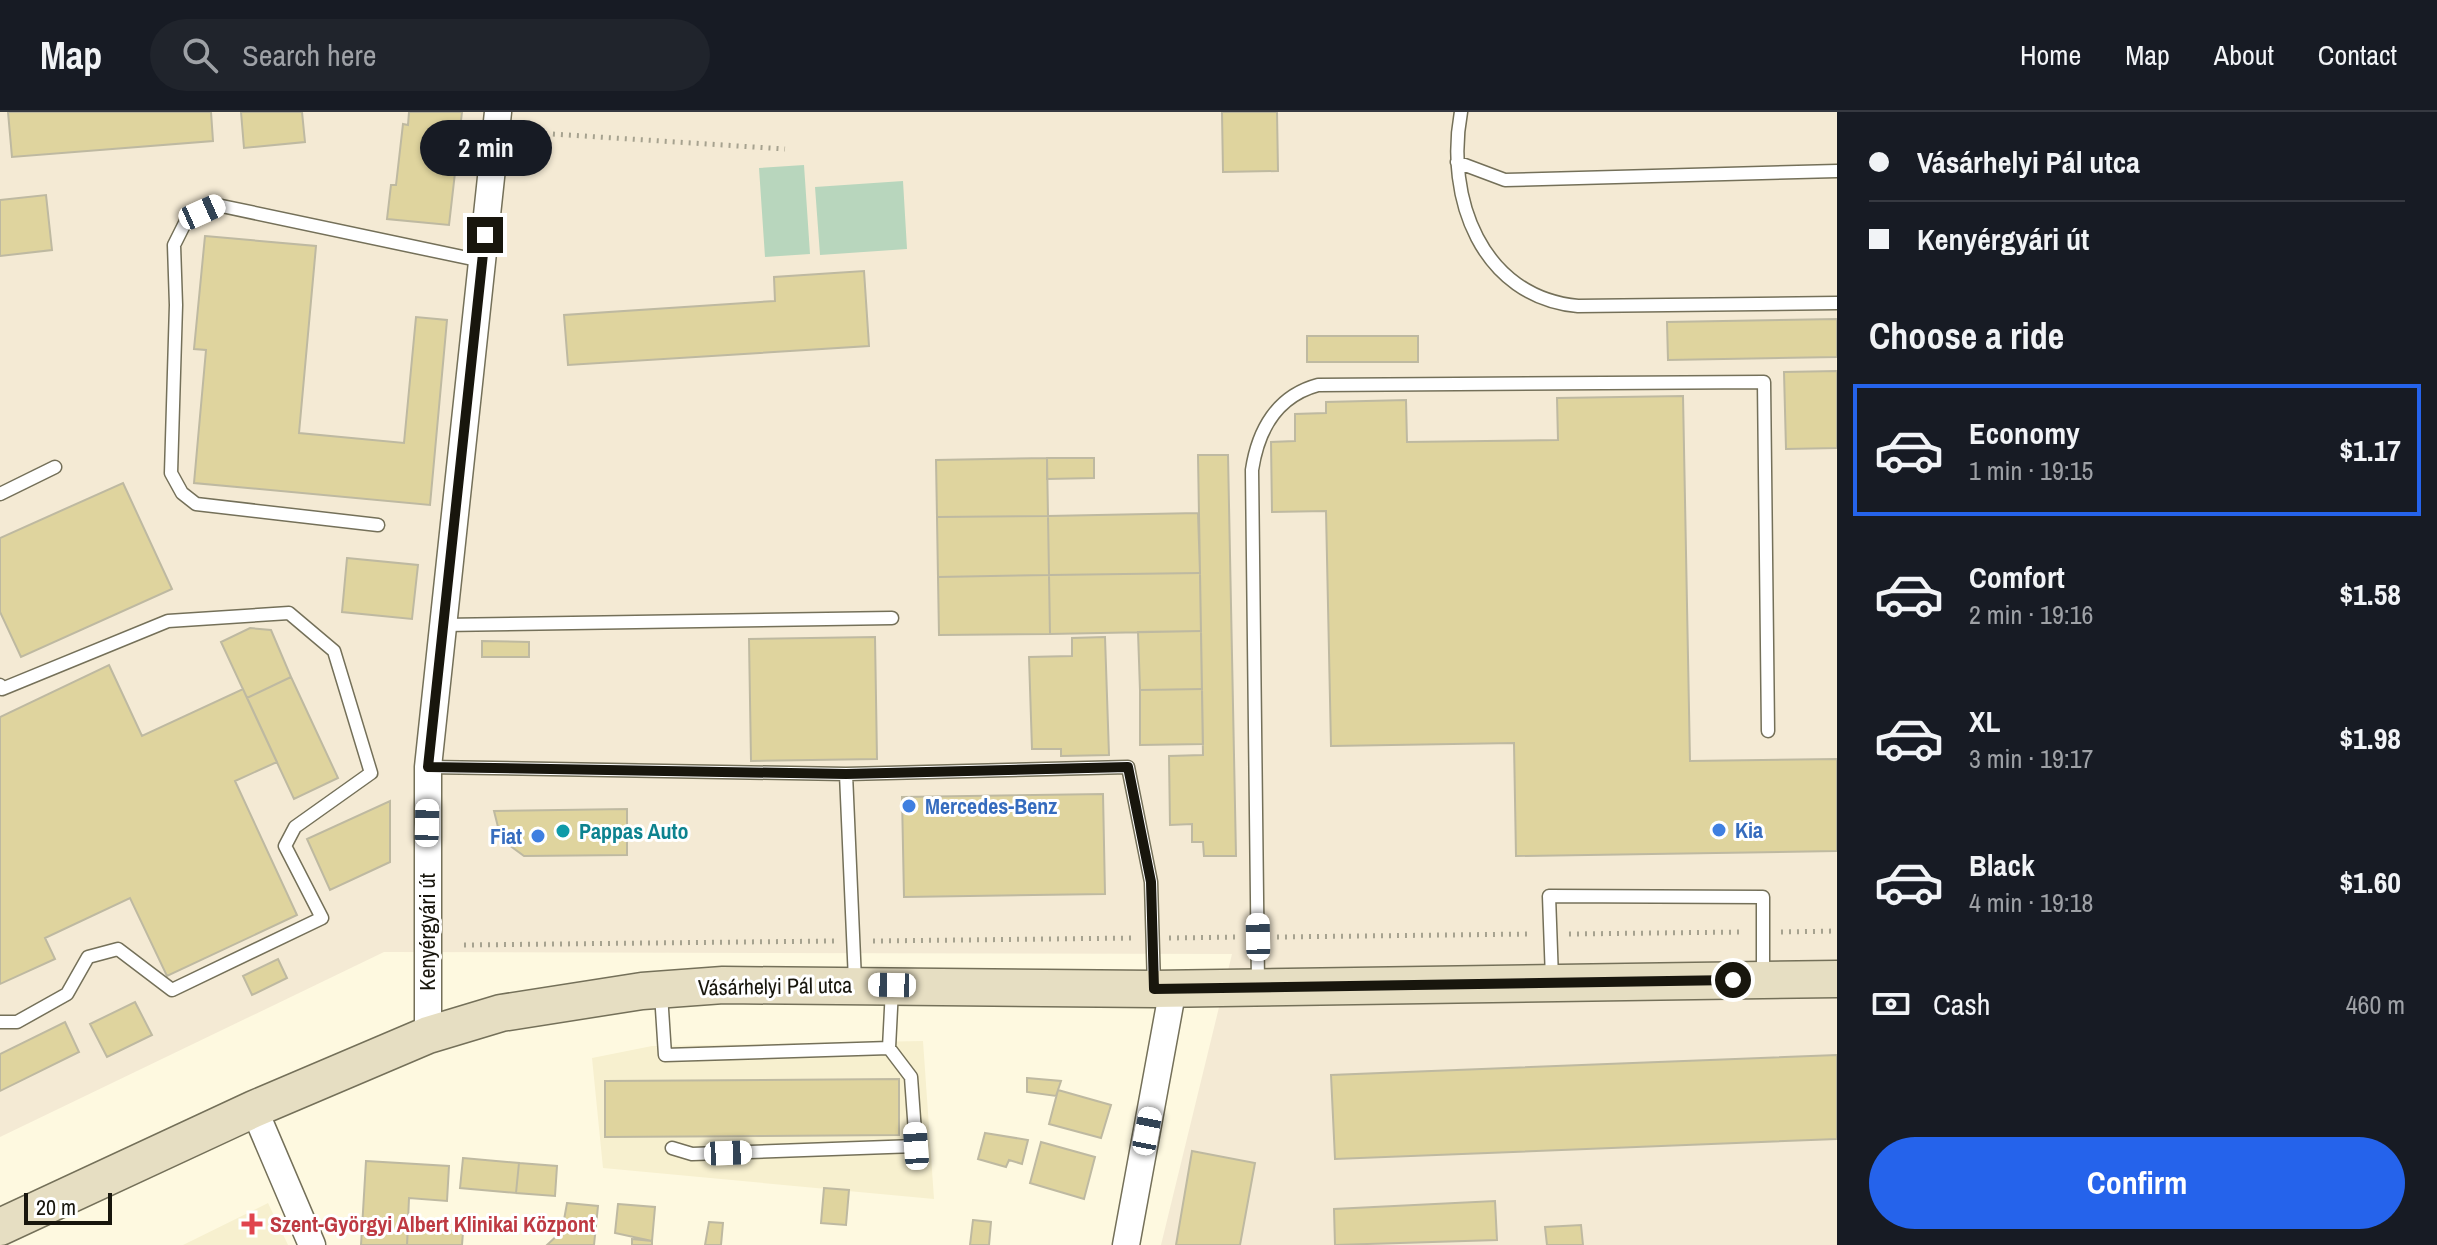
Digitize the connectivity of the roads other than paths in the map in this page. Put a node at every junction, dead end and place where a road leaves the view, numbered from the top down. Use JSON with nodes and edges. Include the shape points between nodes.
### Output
{"nodes":[{"id":1,"x":1461,"y":112,"type":"edge"},
{"id":2,"x":497,"y":120,"type":"edge"},
{"id":3,"x":1457,"y":162,"type":"junction"},
{"id":4,"x":1837,"y":171,"type":"edge"},
{"id":5,"x":482,"y":261,"type":"junction"},
{"id":6,"x":1837,"y":303,"type":"edge"},
{"id":7,"x":55,"y":467,"type":"dead end"},
{"id":8,"x":0,"y":494,"type":"edge"},
{"id":9,"x":378,"y":525,"type":"dead end"},
{"id":10,"x":892,"y":618,"type":"dead end"},
{"id":11,"x":443,"y":625,"type":"junction"},
{"id":12,"x":1,"y":688,"type":"edge"},
{"id":13,"x":1768,"y":731,"type":"dead end"},
{"id":14,"x":428,"y":767,"type":"junction"},
{"id":15,"x":846,"y":774,"type":"junction"},
{"id":16,"x":1837,"y":979,"type":"edge"},
{"id":17,"x":1763,"y":980,"type":"junction"},
{"id":18,"x":1552,"y":983,"type":"junction"},
{"id":19,"x":855,"y":984,"type":"junction"},
{"id":20,"x":892,"y":985,"type":"junction"},
{"id":21,"x":1258,"y":986,"type":"junction"},
{"id":22,"x":1164,"y":988,"type":"junction"},
{"id":23,"x":660,"y":989,"type":"junction"},
{"id":24,"x":0,"y":1022,"type":"edge"},
{"id":25,"x":428,"y":1035,"type":"junction"},
{"id":26,"x":889,"y":1048,"type":"junction"},
{"id":27,"x":254,"y":1109,"type":"junction"},
{"id":28,"x":672,"y":1148,"type":"dead end"},
{"id":29,"x":0,"y":1227,"type":"edge"},
{"id":30,"x":312,"y":1245,"type":"edge"},
{"id":31,"x":1126,"y":1245,"type":"edge"}],
"edges":[{"from":1,"to":3,"type":"lane"},
{"from":2,"to":5,"type":"street","name":"Kenyérgyári út"},
{"from":3,"to":4,"type":"lane","via":[[1505,180]]},
{"from":3,"to":6,"type":"lane","via":[[1476,238],[1503,273],[1536,298],[1578,306]]},
{"from":5,"to":9,"type":"lane","via":[[217,205],[187,219],[174,245],[171,473],[182,493],[196,504]]},
{"from":5,"to":11,"type":"street","name":"Kenyérgyári út"},
{"from":7,"to":8,"type":"lane"},
{"from":10,"to":11,"type":"lane"},
{"from":11,"to":14,"type":"street","name":"Kenyérgyári út"},
{"from":12,"to":24,"type":"lane","via":[[168,621],[289,613],[334,651],[371,773],[295,827],[285,846],[322,918],[172,990],[118,949],[88,957],[67,994],[17,1022]]},
{"from":13,"to":21,"type":"lane","via":[[1764,382],[1318,385],[1296,391],[1257,441],[1252,470]]},
{"from":14,"to":15,"type":"lane"},
{"from":14,"to":25,"type":"street","name":"Kenyérgyári út"},
{"from":15,"to":19,"type":"lane"},
{"from":15,"to":22,"type":"lane","via":[[1128,767],[1151,882]]},
{"from":16,"to":17,"type":"main road","name":"Vásárhelyi Pál utca"},
{"from":17,"to":18,"type":"main road","name":"Vásárhelyi Pál utca"},
{"from":17,"to":18,"type":"lane","via":[[1763,897],[1549,896]]},
{"from":18,"to":21,"type":"main road","name":"Vásárhelyi Pál utca"},
{"from":19,"to":20,"type":"main road","name":"Vásárhelyi Pál utca"},
{"from":19,"to":23,"type":"main road","name":"Vásárhelyi Pál utca"},
{"from":20,"to":22,"type":"main road","name":"Vásárhelyi Pál utca"},
{"from":20,"to":26,"type":"lane"},
{"from":21,"to":22,"type":"main road","name":"Vásárhelyi Pál utca"},
{"from":22,"to":31,"type":"street"},
{"from":23,"to":25,"type":"main road","name":"Vásárhelyi Pál utca","via":[[501,1013]]},
{"from":23,"to":26,"type":"lane","via":[[665,1055]]},
{"from":25,"to":27,"type":"main road","name":"Vásárhelyi Pál utca"},
{"from":26,"to":28,"type":"lane","via":[[911,1077],[916,1146],[692,1154]]},
{"from":27,"to":29,"type":"main road","name":"Vásárhelyi Pál utca"},
{"from":27,"to":30,"type":"street"}]}
